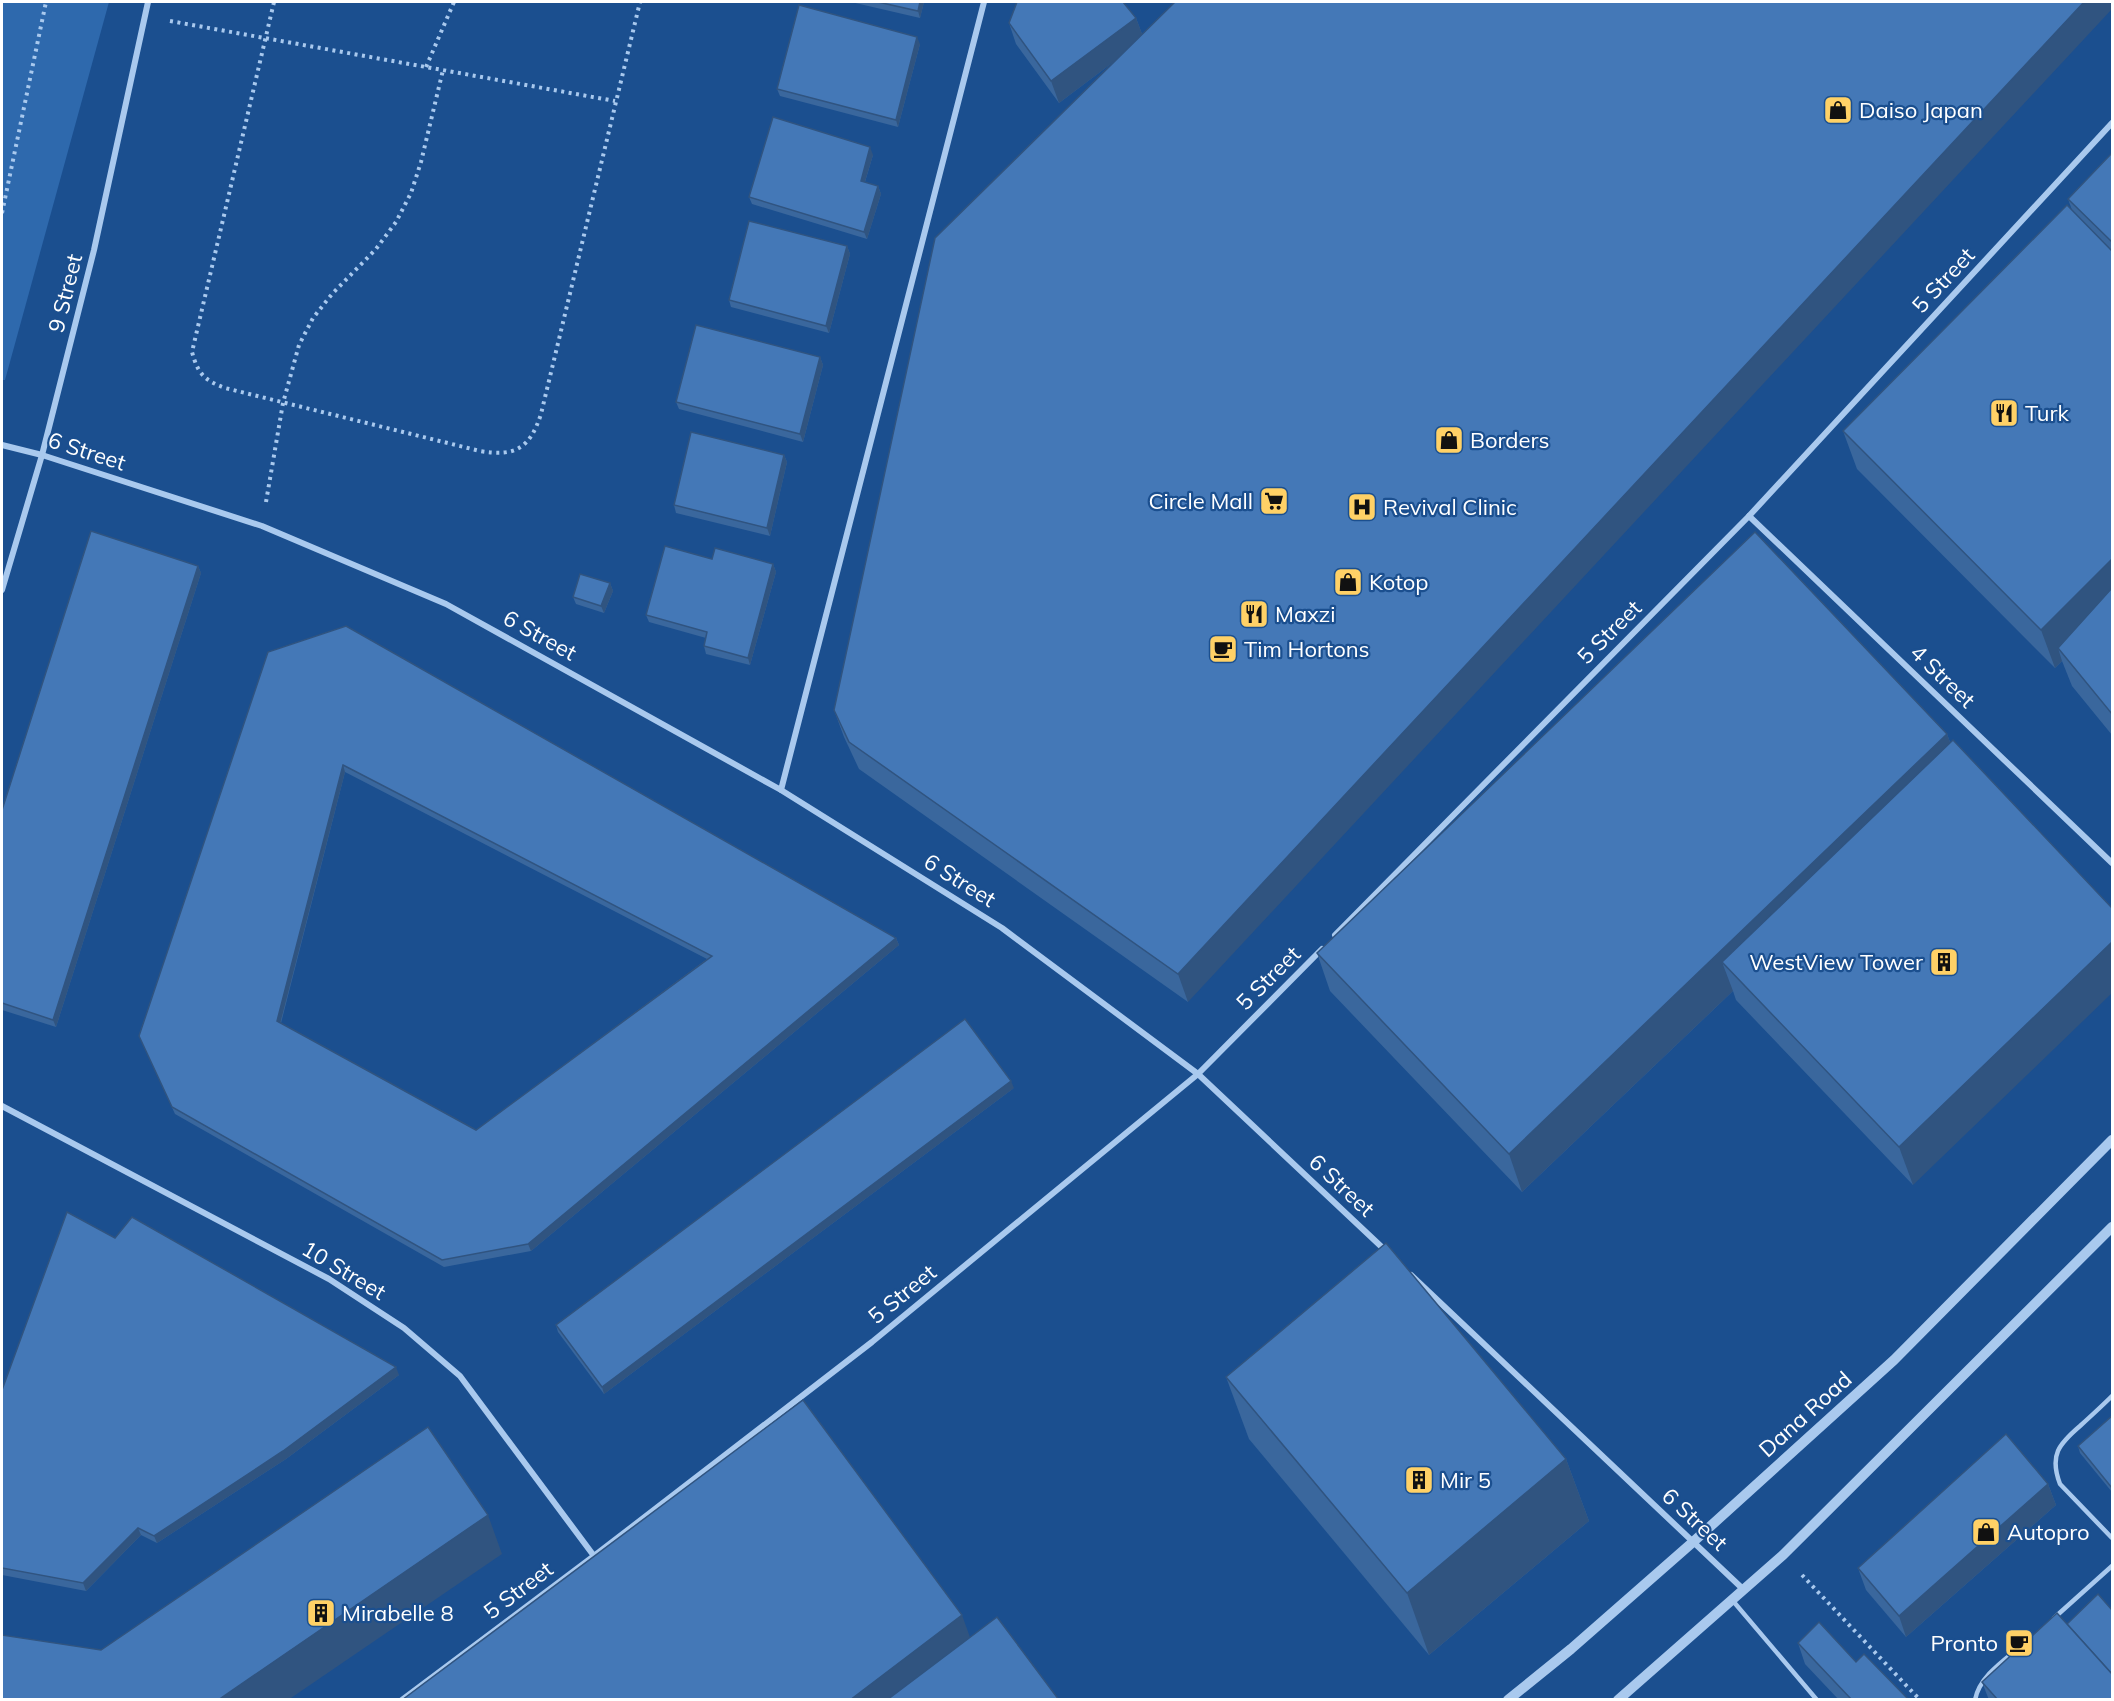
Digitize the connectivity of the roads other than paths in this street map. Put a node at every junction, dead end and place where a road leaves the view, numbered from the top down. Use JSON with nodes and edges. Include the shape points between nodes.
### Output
{"nodes":[{"id":1,"x":148,"y":2,"type":"edge"},
{"id":2,"x":984,"y":2,"type":"edge"},
{"id":3,"x":2112,"y":123,"type":"edge"},
{"id":4,"x":2,"y":445,"type":"edge"},
{"id":5,"x":42,"y":454,"type":"junction"},
{"id":6,"x":1749,"y":516,"type":"junction"},
{"id":7,"x":2,"y":590,"type":"edge"},
{"id":8,"x":781,"y":790,"type":"junction"},
{"id":9,"x":2112,"y":863,"type":"edge"},
{"id":10,"x":1198,"y":1074,"type":"junction"},
{"id":11,"x":2,"y":1106,"type":"edge"},
{"id":12,"x":2112,"y":1140,"type":"edge"},
{"id":13,"x":2112,"y":1227,"type":"edge"},
{"id":14,"x":1390,"y":1255,"type":"edge"},
{"id":15,"x":1408,"y":1272,"type":"edge"},
{"id":16,"x":2112,"y":1396,"type":"edge"},
{"id":17,"x":2112,"y":1538,"type":"edge"},
{"id":18,"x":1693,"y":1542,"type":"junction"},
{"id":19,"x":594,"y":1556,"type":"junction"},
{"id":20,"x":2112,"y":1566,"type":"edge"},
{"id":21,"x":1743,"y":1590,"type":"junction"},
{"id":22,"x":2080,"y":1596,"type":"junction"},
{"id":23,"x":1732,"y":1600,"type":"junction"},
{"id":24,"x":2086,"y":1603,"type":"edge"},
{"id":25,"x":2045,"y":1626,"type":"edge"},
{"id":26,"x":2036,"y":1634,"type":"edge"},
{"id":27,"x":1630,"y":1696,"type":"edge"},
{"id":28,"x":402,"y":1700,"type":"edge"},
{"id":29,"x":1508,"y":1700,"type":"edge"},
{"id":30,"x":1618,"y":1700,"type":"edge"},
{"id":31,"x":1817,"y":1700,"type":"edge"},
{"id":32,"x":1976,"y":1700,"type":"edge"}],
"edges":[{"from":1,"to":5,"type":"street","name":"9 Street","via":[[94,250]]},
{"from":2,"to":8,"type":"street"},
{"from":3,"to":6,"type":"street","name":"5 Street"},
{"from":4,"to":5,"type":"street","name":"6 Street"},
{"from":5,"to":7,"type":"street","name":"9 Street"},
{"from":5,"to":8,"type":"street","name":"6 Street","via":[[262,526],[446,604]]},
{"from":6,"to":9,"type":"street","name":"4 Street"},
{"from":6,"to":10,"type":"street","name":"5 Street"},
{"from":8,"to":10,"type":"street","name":"6 Street","via":[[1002,928]]},
{"from":10,"to":14,"type":"street","name":"6 Street"},
{"from":10,"to":19,"type":"street","name":"5 Street","via":[[872,1342]]},
{"from":11,"to":19,"type":"street","name":"10 Street","via":[[329,1279],[404,1328],[460,1376]]},
{"from":12,"to":18,"type":"street","name":"Dana Road","via":[[1894,1360]]},
{"from":13,"to":21,"type":"street","via":[[1783,1555]]},
{"from":15,"to":18,"type":"street","name":"6 Street"},
{"from":16,"to":17,"type":"lane","via":[[2063,1440],[2055,1461],[2060,1484]]},
{"from":18,"to":21,"type":"street","name":"6 Street"},
{"from":18,"to":29,"type":"street","name":"Dana Road"},
{"from":19,"to":28,"type":"street","name":"5 Street"},
{"from":20,"to":22,"type":"lane"},
{"from":21,"to":23,"type":"street"},
{"from":22,"to":24,"type":"lane"},
{"from":22,"to":25,"type":"lane"},
{"from":23,"to":27,"type":"street"},
{"from":23,"to":31,"type":"lane"},
{"from":26,"to":32,"type":"lane","via":[[1984,1679]]},
{"from":27,"to":30,"type":"street"}]}
